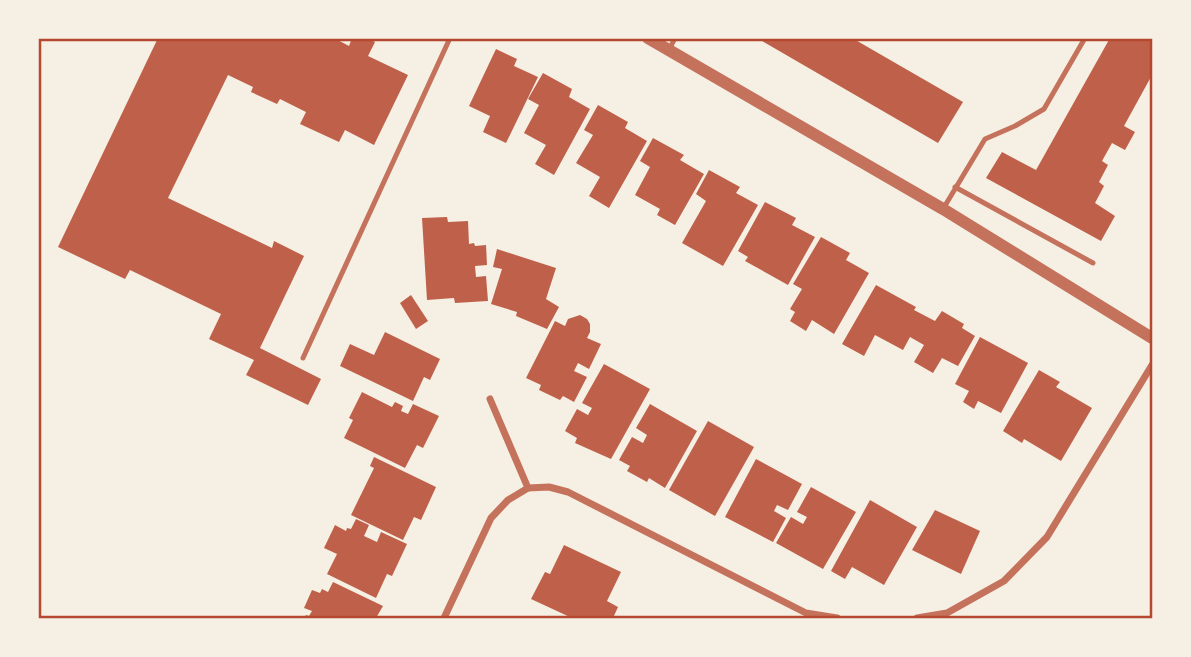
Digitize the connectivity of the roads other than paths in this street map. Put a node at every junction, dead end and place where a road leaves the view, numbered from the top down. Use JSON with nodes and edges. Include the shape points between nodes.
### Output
{"nodes":[{"id":1,"x":450,"y":38,"type":"edge"},
{"id":2,"x":648,"y":38,"type":"edge"},
{"id":3,"x":1085,"y":38,"type":"edge"},
{"id":4,"x":672,"y":44,"type":"edge"},
{"id":5,"x":956,"y":187,"type":"junction"},
{"id":6,"x":943,"y":209,"type":"junction"},
{"id":7,"x":1093,"y":263,"type":"dead end"},
{"id":8,"x":1153,"y":338,"type":"edge"},
{"id":9,"x":303,"y":358,"type":"dead end"},
{"id":10,"x":1153,"y":365,"type":"edge"},
{"id":11,"x":489,"y":399,"type":"dead end"},
{"id":12,"x":528,"y":488,"type":"junction"},
{"id":13,"x":444,"y":618,"type":"edge"},
{"id":14,"x":837,"y":618,"type":"edge"},
{"id":15,"x":917,"y":618,"type":"edge"}],
"edges":[{"from":1,"to":9,"type":"lane"},
{"from":2,"to":4,"type":"street"},
{"from":3,"to":5,"type":"lane","via":[[1044,109],[985,139]]},
{"from":4,"to":6,"type":"street"},
{"from":5,"to":6,"type":"lane"},
{"from":5,"to":7,"type":"lane"},
{"from":6,"to":8,"type":"street"},
{"from":10,"to":15,"type":"street","via":[[1047,537],[1004,581],[947,613]]},
{"from":11,"to":12,"type":"street"},
{"from":12,"to":13,"type":"street","via":[[491,517]]},
{"from":12,"to":14,"type":"street","via":[[568,492],[806,613]]}]}
